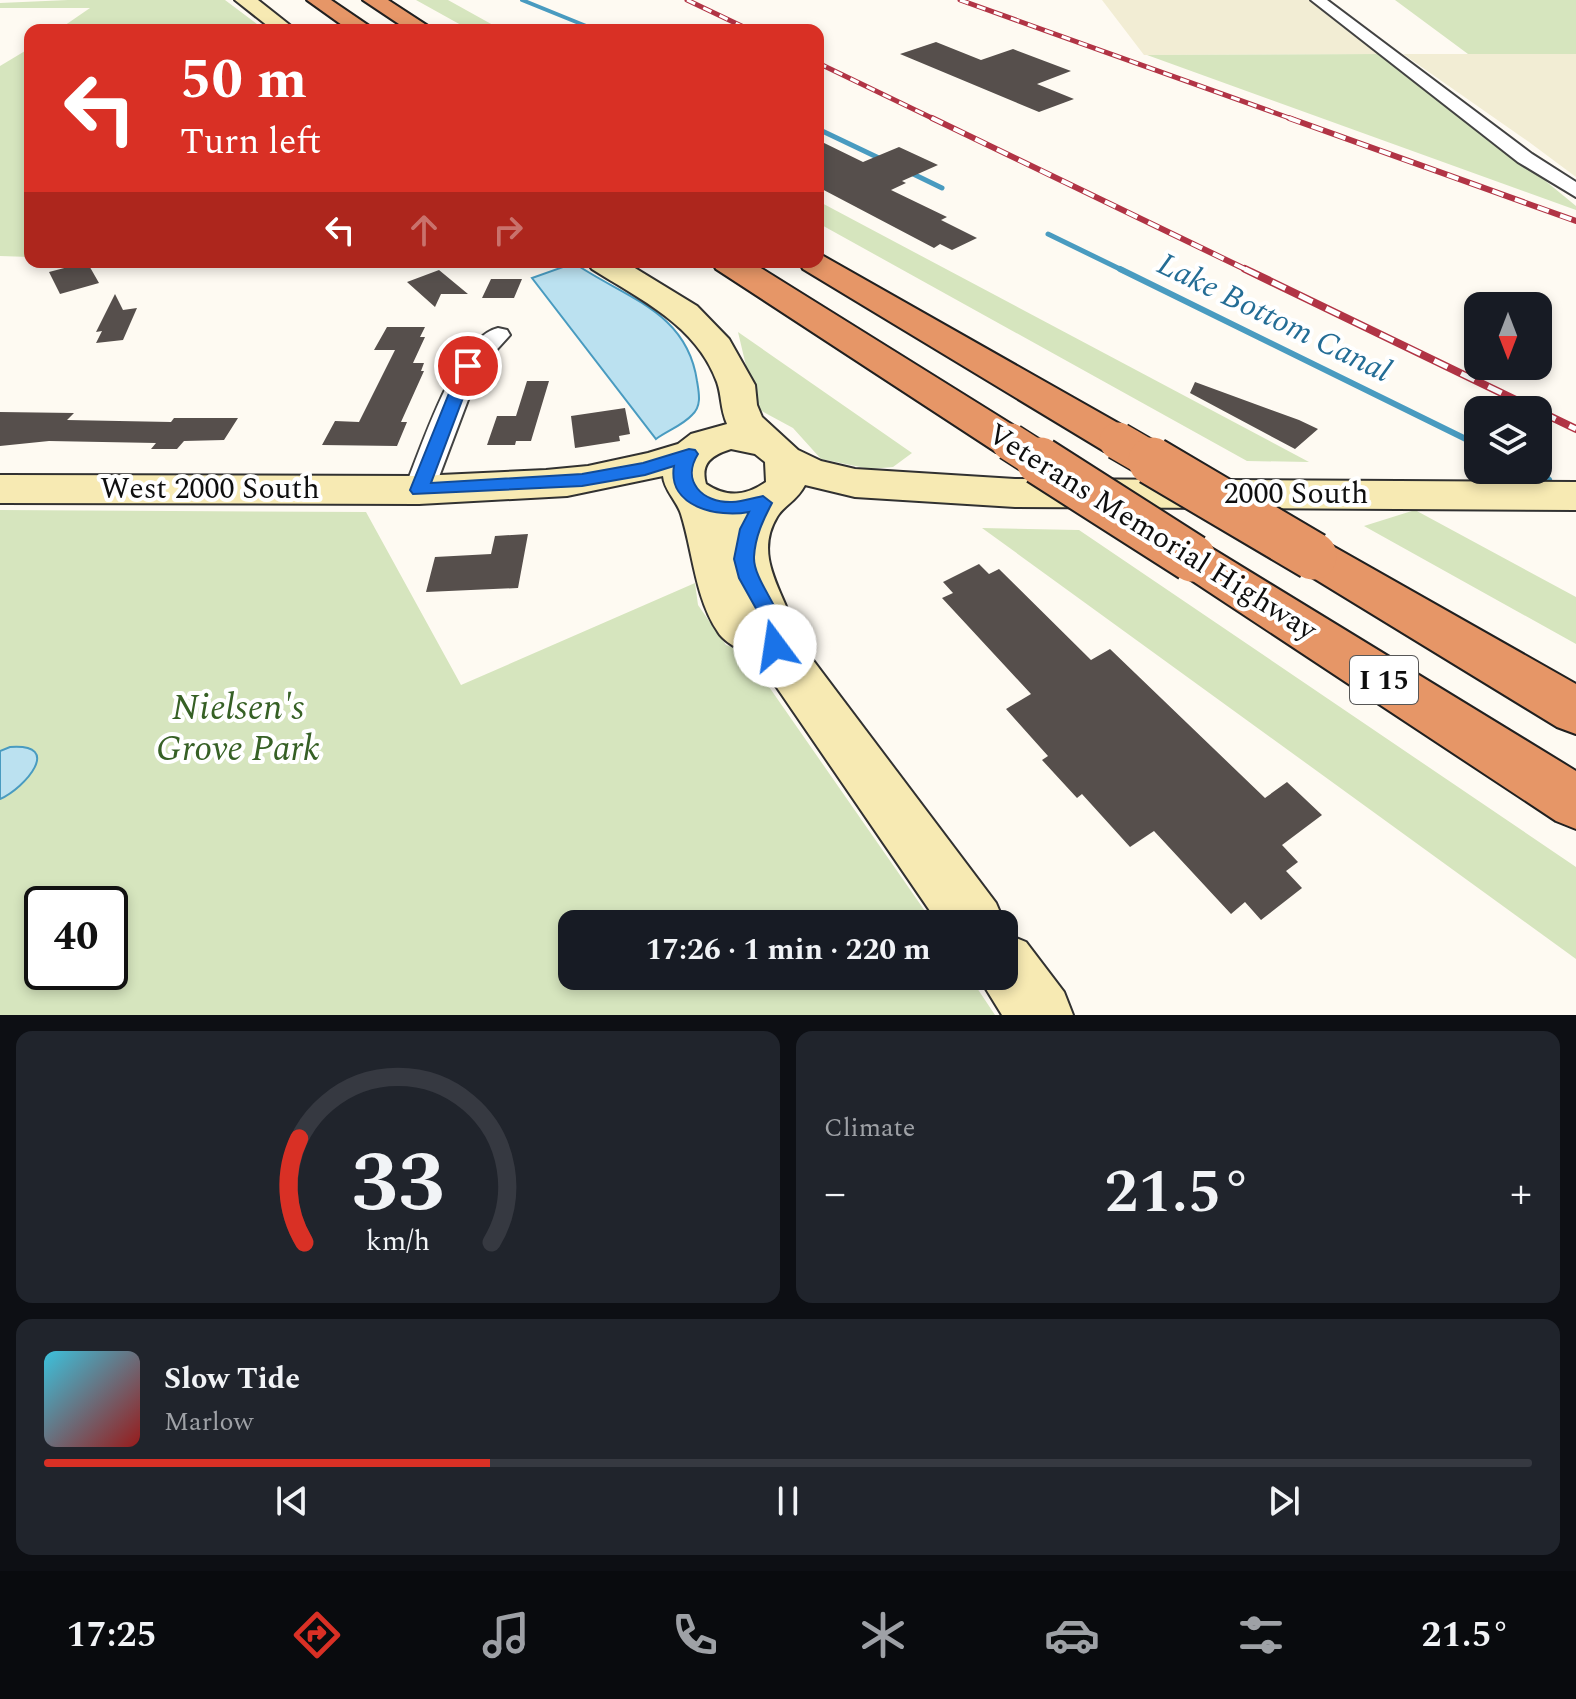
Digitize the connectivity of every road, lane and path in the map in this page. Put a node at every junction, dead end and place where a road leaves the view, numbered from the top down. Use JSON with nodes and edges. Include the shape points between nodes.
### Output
{"nodes":[{"id":1,"x":245,"y":0,"type":"edge"},
{"id":2,"x":317,"y":0,"type":"edge"},
{"id":3,"x":373,"y":0,"type":"edge"},
{"id":4,"x":1318,"y":0,"type":"edge"},
{"id":5,"x":278,"y":24,"type":"edge"},
{"id":6,"x":355,"y":24,"type":"edge"},
{"id":7,"x":413,"y":24,"type":"edge"},
{"id":8,"x":1525,"y":158,"type":"junction"},
{"id":9,"x":1576,"y":191,"type":"edge"},
{"id":10,"x":1576,"y":201,"type":"edge"},
{"id":11,"x":824,"y":267,"type":"edge"},
{"id":12,"x":613,"y":268,"type":"edge"},
{"id":13,"x":737,"y":268,"type":"edge"},
{"id":14,"x":498,"y":335,"type":"dead end"},
{"id":15,"x":723,"y":363,"type":"junction"},
{"id":16,"x":693,"y":451,"type":"junction"},
{"id":17,"x":772,"y":475,"type":"junction"},
{"id":18,"x":0,"y":489,"type":"edge"},
{"id":19,"x":419,"y":490,"type":"junction"},
{"id":20,"x":1576,"y":496,"type":"edge"},
{"id":21,"x":695,"y":498,"type":"junction"},
{"id":22,"x":775,"y":646,"type":"junction"},
{"id":23,"x":1576,"y":711,"type":"edge"},
{"id":24,"x":1576,"y":802,"type":"edge"},
{"id":25,"x":965,"y":910,"type":"edge"},
{"id":26,"x":1018,"y":983,"type":"edge"},
{"id":27,"x":1041,"y":1015,"type":"edge"}],
"edges":[{"from":1,"to":5,"type":"street"},
{"from":2,"to":6,"type":"highway"},
{"from":3,"to":7,"type":"highway"},
{"from":4,"to":8,"type":"street"},
{"from":8,"to":9,"type":"street"},
{"from":8,"to":10,"type":"street"},
{"from":11,"to":23,"type":"highway","name":"Veterans Memorial Highway","number":"I 15","bridge":true},
{"from":12,"to":15,"type":"street","via":[[685,313],[712,339]]},
{"from":13,"to":24,"type":"highway","name":"Veterans Memorial Highway","number":"I 15","bridge":true},
{"from":14,"to":19,"type":"street","via":[[468,366]]},
{"from":15,"to":16,"type":"street","via":[[715,387],[715,412]]},
{"from":15,"to":17,"type":"street","via":[[737,385],[738,405]]},
{"from":16,"to":17,"type":"street","via":[[729,436]]},
{"from":16,"to":19,"type":"street","name":"West 2000 South","via":[[645,469],[582,480]]},
{"from":16,"to":21,"type":"street","via":[[681,476]]},
{"from":17,"to":20,"type":"street","name":"2000 South","via":[[819,495],[918,502],[1015,493]]},
{"from":17,"to":21,"type":"street","via":[[730,509]]},
{"from":17,"to":22,"type":"street","via":[[744,559],[768,611]]},
{"from":18,"to":19,"type":"street","name":"West 2000 South"},
{"from":19,"to":21,"type":"street","name":"West 2000 South","via":[[454,500],[614,491]]},
{"from":21,"to":22,"type":"street","via":[[736,622]]},
{"from":22,"to":25,"type":"street"},
{"from":26,"to":27,"type":"street"}]}
